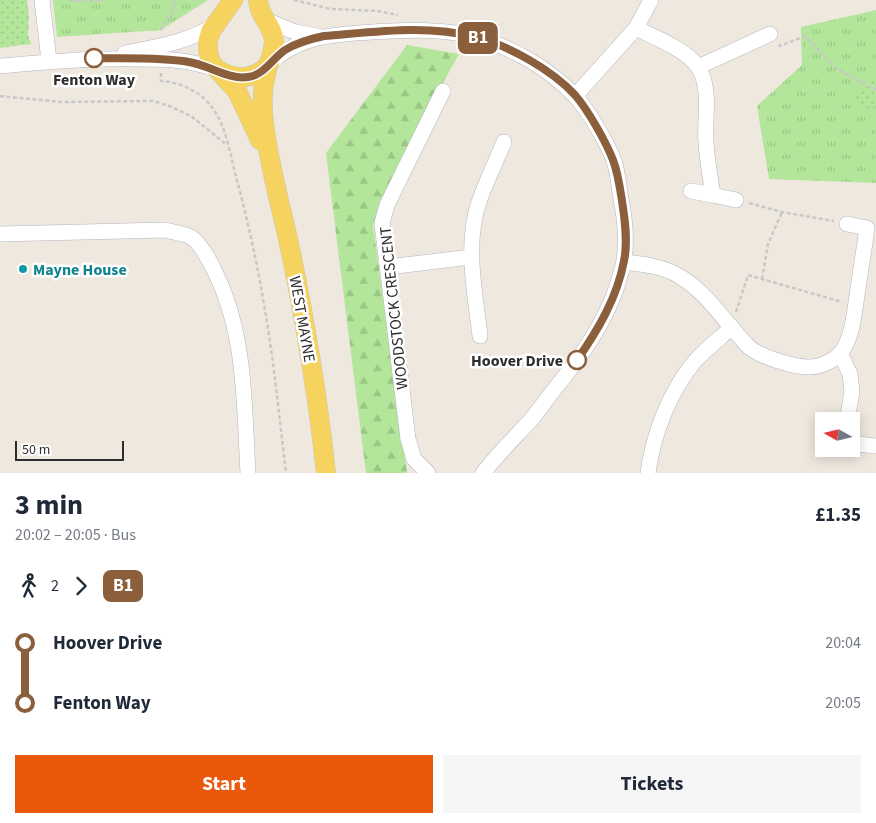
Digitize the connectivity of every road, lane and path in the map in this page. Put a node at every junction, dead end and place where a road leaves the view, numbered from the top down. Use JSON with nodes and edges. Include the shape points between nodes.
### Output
{"nodes":[{"id":1,"x":42,"y":0,"type":"edge"},
{"id":2,"x":70,"y":0,"type":"edge"},
{"id":3,"x":103,"y":0,"type":"edge"},
{"id":4,"x":175,"y":0,"type":"edge"},
{"id":5,"x":232,"y":0,"type":"edge"},
{"id":6,"x":258,"y":0,"type":"edge"},
{"id":7,"x":294,"y":0,"type":"edge"},
{"id":8,"x":651,"y":0,"type":"edge"},
{"id":9,"x":263,"y":19,"type":"junction"},
{"id":10,"x":216,"y":24,"type":"junction"},
{"id":11,"x":636,"y":28,"type":"junction"},
{"id":12,"x":405,"y":30,"type":"junction"},
{"id":13,"x":770,"y":34,"type":"joint"},
{"id":14,"x":159,"y":35,"type":"dead end"},
{"id":15,"x":324,"y":36,"type":"junction"},
{"id":16,"x":94,"y":58,"type":"junction"},
{"id":17,"x":49,"y":62,"type":"junction"},
{"id":18,"x":268,"y":65,"type":"junction"},
{"id":19,"x":0,"y":66,"type":"edge"},
{"id":20,"x":698,"y":66,"type":"junction"},
{"id":21,"x":219,"y":71,"type":"junction"},
{"id":22,"x":161,"y":81,"type":"dead end"},
{"id":23,"x":443,"y":90,"type":"dead end"},
{"id":24,"x":876,"y":90,"type":"edge"},
{"id":25,"x":0,"y":96,"type":"edge"},
{"id":26,"x":575,"y":96,"type":"junction"},
{"id":27,"x":504,"y":142,"type":"dead end"},
{"id":28,"x":228,"y":146,"type":"junction"},
{"id":29,"x":271,"y":166,"type":"junction"},
{"id":30,"x":691,"y":191,"type":"dead end"},
{"id":31,"x":713,"y":195,"type":"junction"},
{"id":32,"x":736,"y":200,"type":"joint"},
{"id":33,"x":782,"y":212,"type":"junction"},
{"id":34,"x":847,"y":224,"type":"joint"},
{"id":35,"x":872,"y":228,"type":"edge"},
{"id":36,"x":0,"y":234,"type":"edge"},
{"id":37,"x":471,"y":257,"type":"junction"},
{"id":38,"x":624,"y":262,"type":"junction"},
{"id":39,"x":388,"y":267,"type":"junction"},
{"id":40,"x":762,"y":279,"type":"junction"},
{"id":41,"x":856,"y":306,"type":"junction"},
{"id":42,"x":732,"y":327,"type":"junction"},
{"id":43,"x":480,"y":336,"type":"dead end"},
{"id":44,"x":840,"y":353,"type":"junction"},
{"id":45,"x":849,"y":412,"type":"edge"},
{"id":46,"x":860,"y":444,"type":"edge"},
{"id":47,"x":876,"y":446,"type":"edge"},
{"id":48,"x":248,"y":473,"type":"edge"},
{"id":49,"x":286,"y":473,"type":"edge"},
{"id":50,"x":326,"y":473,"type":"edge"},
{"id":51,"x":428,"y":473,"type":"edge"},
{"id":52,"x":482,"y":473,"type":"edge"},
{"id":53,"x":648,"y":473,"type":"edge"}],
"edges":[{"from":1,"to":17,"type":"street"},
{"from":2,"to":3,"type":"path"},
{"from":4,"to":14,"type":"path"},
{"from":5,"to":10,"type":"main road","name":"WEST MAYNE"},
{"from":6,"to":9,"type":"main road","name":"WEST MAYNE"},
{"from":7,"to":12,"type":"path","via":[[332,9],[390,12],[402,17]]},
{"from":8,"to":11,"type":"street"},
{"from":9,"to":10,"type":"main road","via":[[238,11]]},
{"from":9,"to":15,"type":"street","via":[[295,32]]},
{"from":9,"to":18,"type":"main road","name":"WEST MAYNE","via":[[274,39]]},
{"from":10,"to":16,"type":"street","via":[[189,38]]},
{"from":10,"to":21,"type":"main road","name":"WEST MAYNE","via":[[211,31],[208,50],[210,60]]},
{"from":11,"to":20,"type":"street","via":[[680,51]]},
{"from":11,"to":26,"type":"street"},
{"from":12,"to":15,"type":"street"},
{"from":12,"to":26,"type":"street","via":[[450,32],[499,45],[531,61]]},
{"from":13,"to":20,"type":"street"},
{"from":13,"to":24,"type":"path","via":[[780,46],[805,36],[836,68]]},
{"from":15,"to":18,"type":"street","via":[[284,50]]},
{"from":16,"to":17,"type":"street"},
{"from":16,"to":21,"type":"street","via":[[176,60]]},
{"from":17,"to":19,"type":"street"},
{"from":18,"to":21,"type":"main road","via":[[257,75],[249,77],[239,78]]},
{"from":18,"to":29,"type":"main road","name":"WEST MAYNE","via":[[263,102]]},
{"from":20,"to":31,"type":"street","via":[[707,91],[706,143]]},
{"from":21,"to":29,"type":"main road","name":"WEST MAYNE","via":[[237,91]]},
{"from":22,"to":28,"type":"path","via":[[184,86],[201,96],[221,122]]},
{"from":23,"to":39,"type":"street","name":"WOODSTOCK CRESCENT","via":[[387,205],[382,223]]},
{"from":25,"to":28,"type":"path","via":[[61,102],[153,101],[191,116]]},
{"from":26,"to":38,"type":"street","via":[[601,135],[614,162],[626,242]]},
{"from":27,"to":37,"type":"street","via":[[479,200]]},
{"from":28,"to":49,"type":"path","via":[[244,205],[267,322]]},
{"from":29,"to":50,"type":"main road","name":"WEST MAYNE","via":[[302,309]]},
{"from":30,"to":31,"type":"street"},
{"from":31,"to":32,"type":"street"},
{"from":32,"to":33,"type":"path"},
{"from":33,"to":34,"type":"path"},
{"from":33,"to":40,"type":"path","via":[[768,244]]},
{"from":34,"to":35,"type":"street"},
{"from":35,"to":41,"type":"street"},
{"from":36,"to":48,"type":"street","via":[[165,230],[191,237],[208,257],[233,316],[242,358]]},
{"from":37,"to":39,"type":"street"},
{"from":37,"to":43,"type":"street"},
{"from":38,"to":42,"type":"street","via":[[645,264],[678,275],[714,306]]},
{"from":38,"to":52,"type":"street","via":[[611,304],[590,342],[530,420]]},
{"from":39,"to":51,"type":"street","name":"WOODSTOCK CRESCENT","via":[[408,439],[414,459]]},
{"from":40,"to":41,"type":"path"},
{"from":40,"to":42,"type":"path","via":[[748,275]]},
{"from":41,"to":44,"type":"street","via":[[845,347]]},
{"from":42,"to":44,"type":"street","via":[[750,348],[784,362],[809,367],[825,364]]},
{"from":42,"to":53,"type":"street","via":[[696,360],[682,379],[662,420]]},
{"from":44,"to":45,"type":"street","via":[[850,374],[852,392]]},
{"from":46,"to":47,"type":"street"}]}
